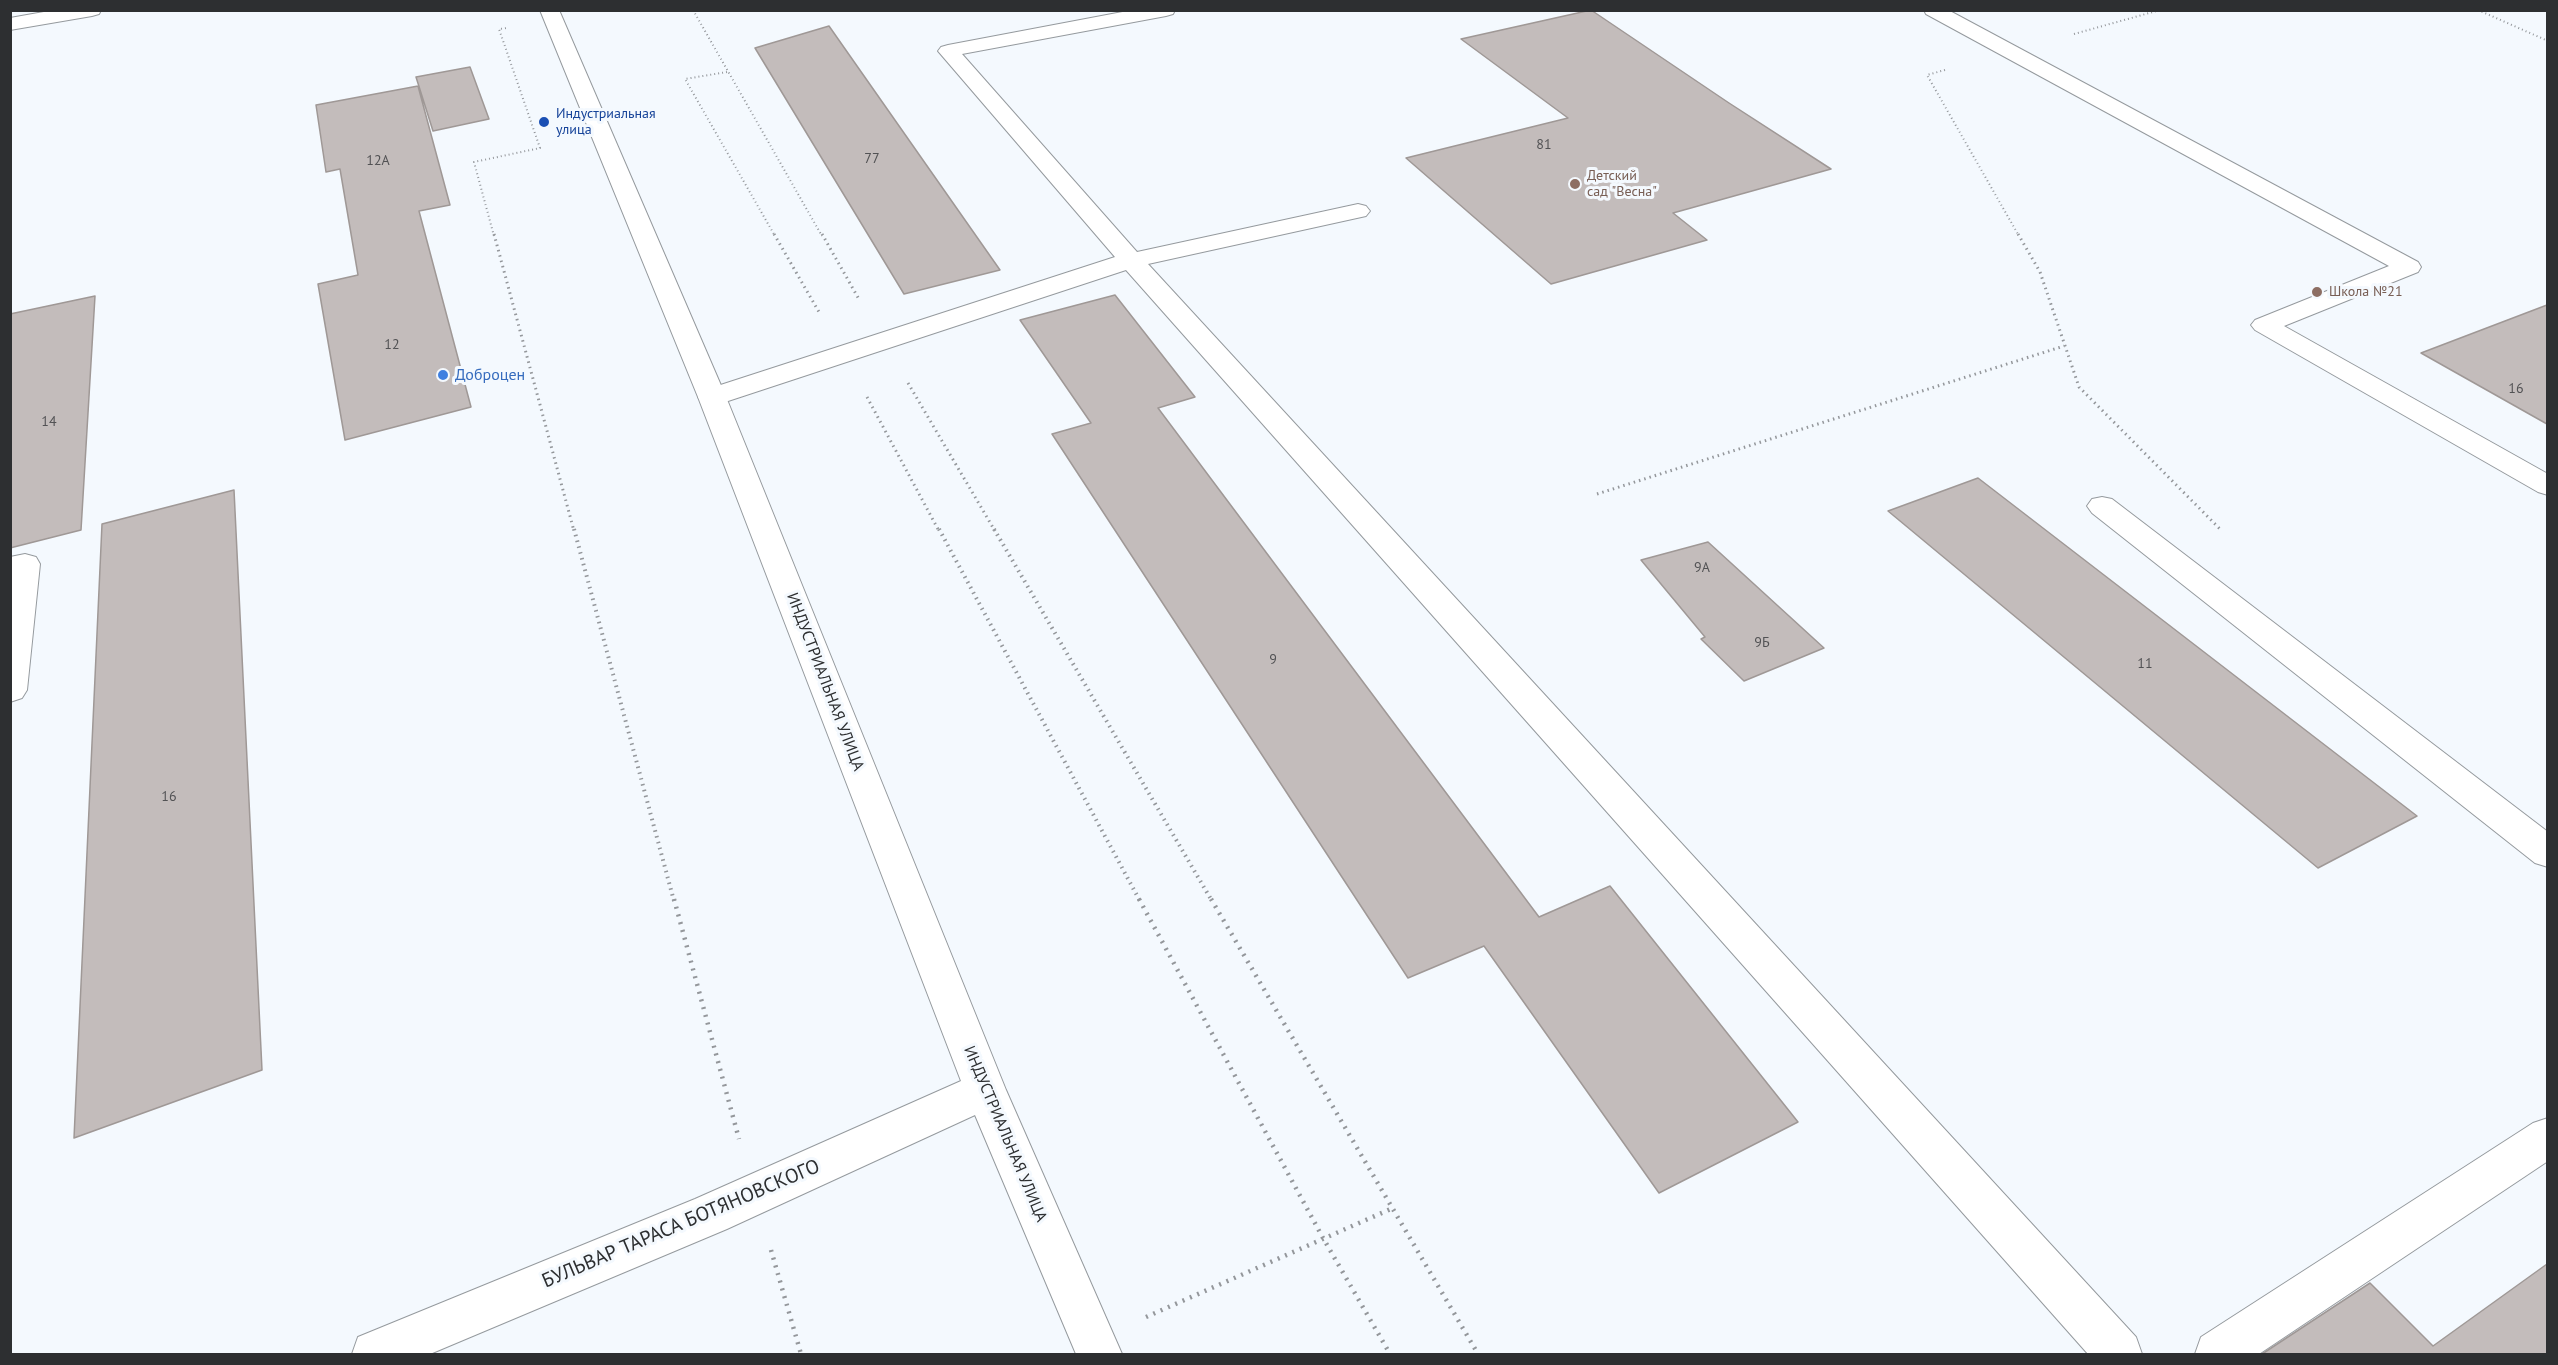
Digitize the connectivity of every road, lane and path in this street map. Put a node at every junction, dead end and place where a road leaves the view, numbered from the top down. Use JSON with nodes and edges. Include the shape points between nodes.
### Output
{"nodes":[{"id":1,"x":92,"y":10,"type":"edge"},
{"id":2,"x":693,"y":10,"type":"edge"},
{"id":3,"x":1166,"y":10,"type":"edge"},
{"id":4,"x":1933,"y":10,"type":"edge"},
{"id":5,"x":2478,"y":10,"type":"edge"},
{"id":6,"x":551,"y":15,"type":"edge"},
{"id":7,"x":10,"y":24,"type":"edge"},
{"id":8,"x":2547,"y":41,"type":"edge"},
{"id":9,"x":1948,"y":69,"type":"dead end"},
{"id":10,"x":727,"y":72,"type":"junction"},
{"id":11,"x":1358,"y":211,"type":"dead end"},
{"id":12,"x":1131,"y":260,"type":"junction"},
{"id":13,"x":883,"y":341,"type":"junction"},
{"id":14,"x":2064,"y":346,"type":"junction"},
{"id":15,"x":844,"y":354,"type":"junction"},
{"id":16,"x":712,"y":397,"type":"junction"},
{"id":17,"x":2547,"y":486,"type":"edge"},
{"id":18,"x":1597,"y":494,"type":"dead end"},
{"id":19,"x":2102,"y":506,"type":"dead end"},
{"id":20,"x":2229,"y":538,"type":"dead end"},
{"id":21,"x":10,"y":567,"type":"edge"},
{"id":22,"x":10,"y":690,"type":"edge"},
{"id":23,"x":2547,"y":853,"type":"edge"},
{"id":24,"x":985,"y":1090,"type":"junction"},
{"id":25,"x":2547,"y":1137,"type":"edge"},
{"id":26,"x":754,"y":1194,"type":"junction"},
{"id":27,"x":1392,"y":1208,"type":"junction"},
{"id":28,"x":1323,"y":1238,"type":"junction"},
{"id":29,"x":1096,"y":1347,"type":"edge"},
{"id":30,"x":375,"y":1354,"type":"edge"},
{"id":31,"x":801,"y":1354,"type":"edge"},
{"id":32,"x":1390,"y":1354,"type":"edge"},
{"id":33,"x":1478,"y":1354,"type":"edge"},
{"id":34,"x":2119,"y":1354,"type":"edge"},
{"id":35,"x":2218,"y":1354,"type":"edge"}],
"edges":[{"from":1,"to":7,"type":"street"},
{"from":2,"to":10,"type":"path"},
{"from":3,"to":12,"type":"street","via":[[948,51]]},
{"from":4,"to":17,"type":"street","via":[[2409,267],[2264,325]]},
{"from":5,"to":8,"type":"path"},
{"from":6,"to":16,"type":"street","name":"ИНДУСТРИАЛЬНАЯ УЛИЦА"},
{"from":6,"to":26,"type":"path","via":[[499,30],[540,148],[474,162]]},
{"from":9,"to":14,"type":"path","via":[[1927,75],[2040,272]]},
{"from":10,"to":13,"type":"path"},
{"from":10,"to":15,"type":"path","via":[[685,80]]},
{"from":11,"to":12,"type":"street"},
{"from":12,"to":13,"type":"street"},
{"from":12,"to":34,"type":"street"},
{"from":13,"to":15,"type":"street"},
{"from":13,"to":27,"type":"path"},
{"from":14,"to":18,"type":"path"},
{"from":14,"to":20,"type":"path","via":[[2079,387]]},
{"from":15,"to":16,"type":"street"},
{"from":15,"to":28,"type":"path"},
{"from":16,"to":24,"type":"street","name":"ИНДУСТРИАЛЬНАЯ УЛИЦА"},
{"from":19,"to":23,"type":"street"},
{"from":21,"to":22,"type":"street","via":[[25,564]]},
{"from":24,"to":26,"type":"street","name":"БУЛЬВАР ТАРАСА БОТЯНОВСКОГО"},
{"from":24,"to":29,"type":"street","name":"ИНДУСТРИАЛЬНАЯ УЛИЦА"},
{"from":25,"to":35,"type":"street"},
{"from":26,"to":30,"type":"street","name":"БУЛЬВАР ТАРАСА БОТЯНОВСКОГО"},
{"from":26,"to":31,"type":"path"},
{"from":27,"to":28,"type":"path"},
{"from":27,"to":33,"type":"path"},
{"from":28,"to":29,"type":"path"},
{"from":28,"to":32,"type":"path"}]}
